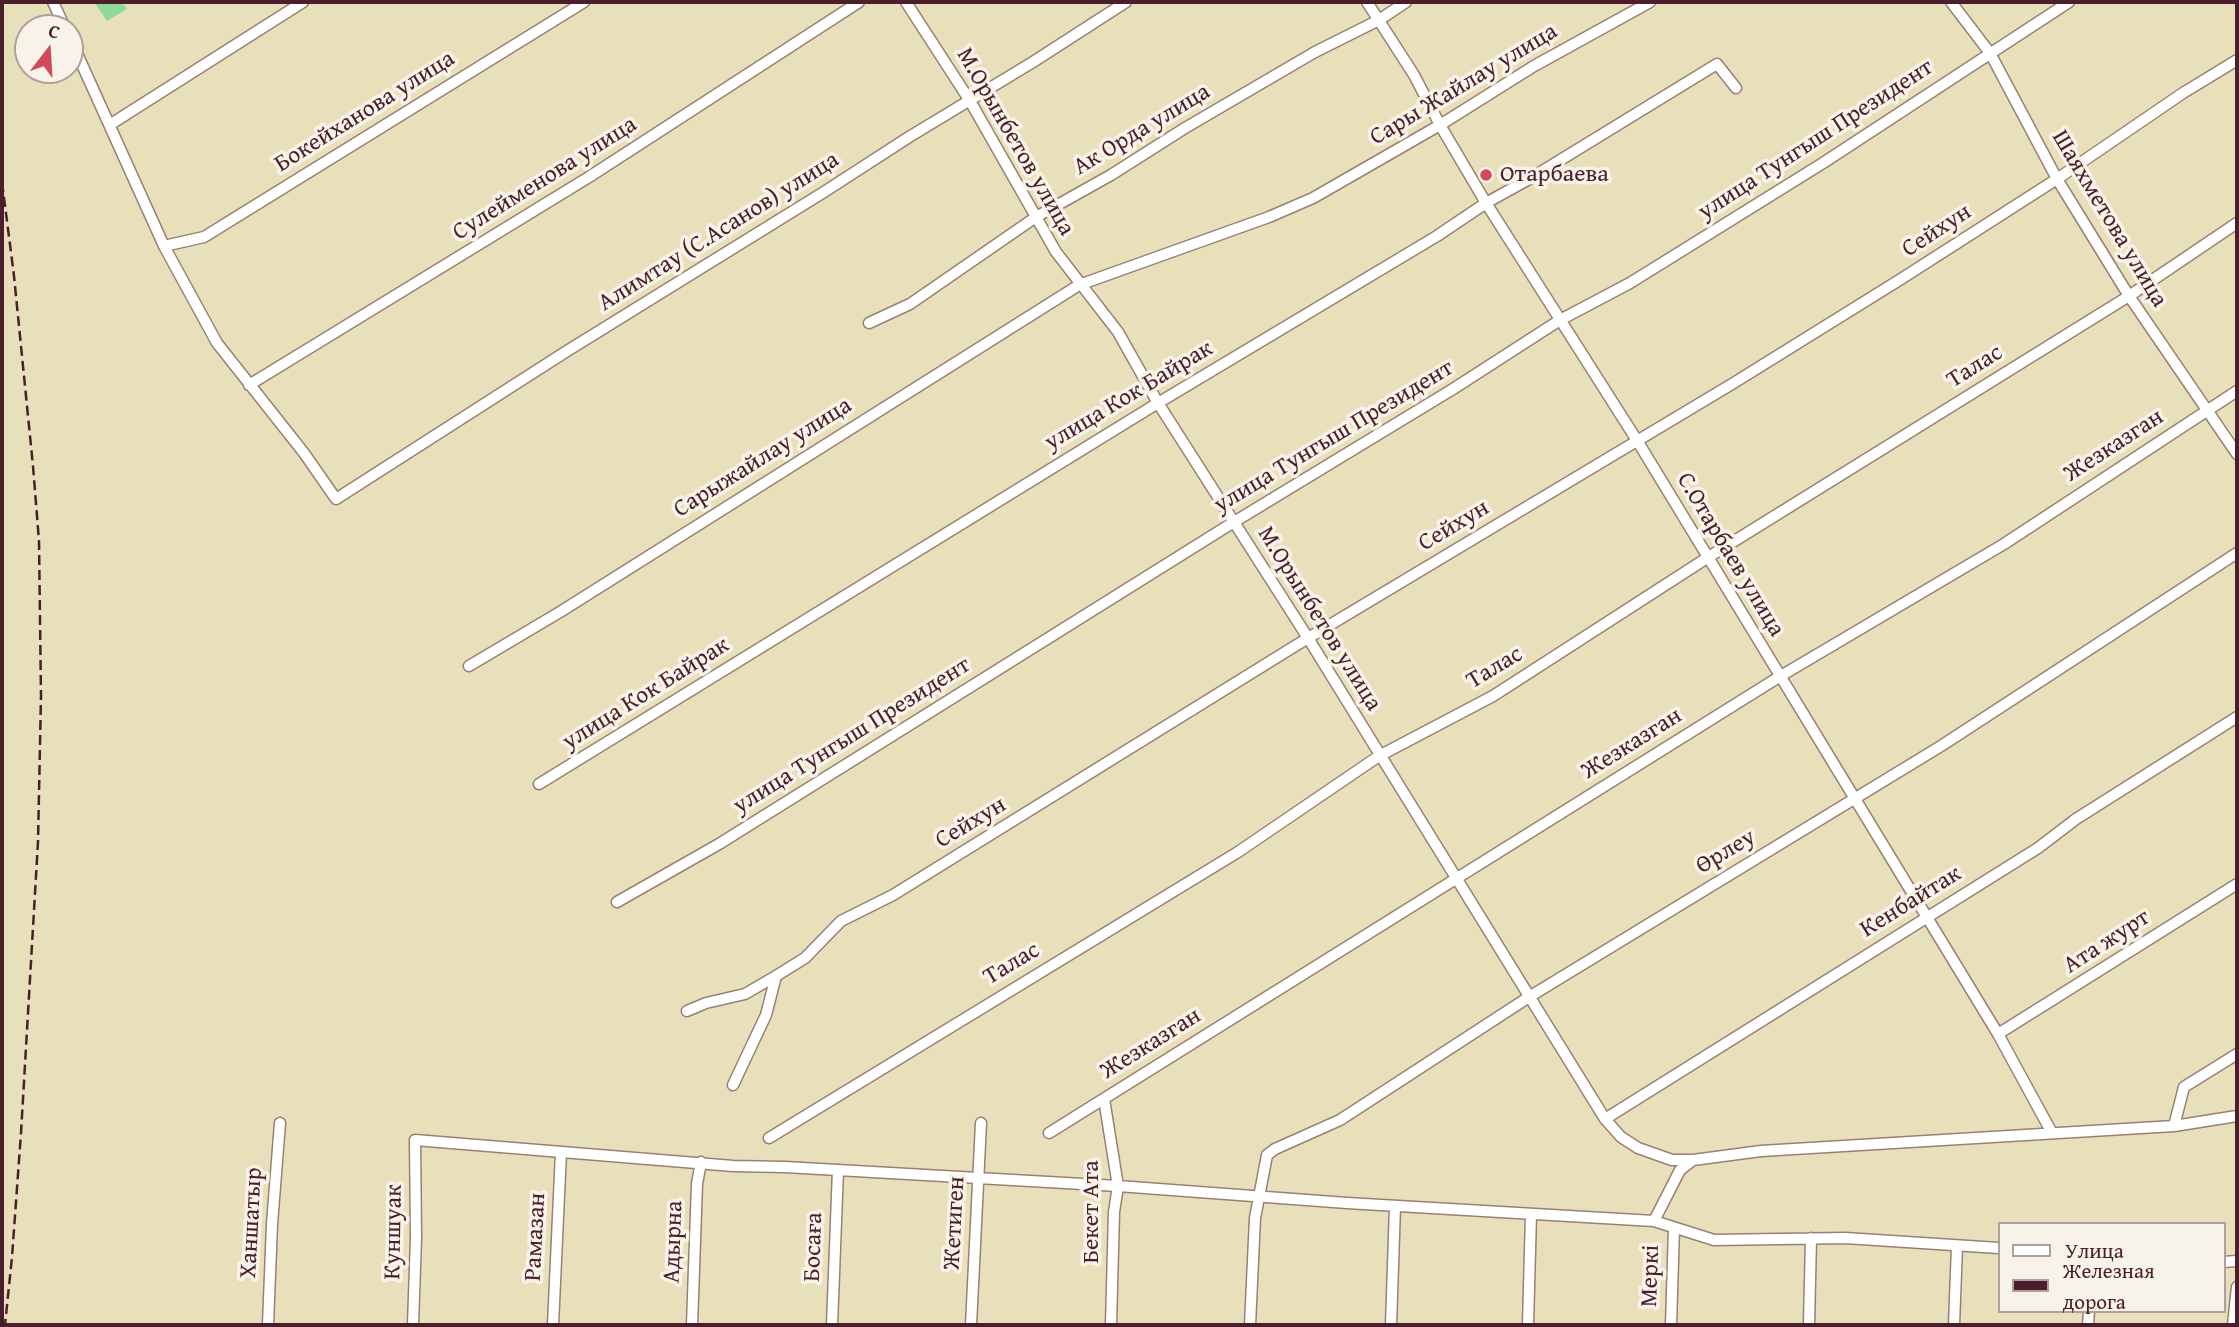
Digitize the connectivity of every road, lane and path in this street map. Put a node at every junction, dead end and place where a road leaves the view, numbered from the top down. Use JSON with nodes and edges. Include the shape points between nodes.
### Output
{"nodes":[{"id":1,"x":303,"y":2,"type":"edge"},
{"id":2,"x":584,"y":2,"type":"edge"},
{"id":3,"x":859,"y":2,"type":"edge"},
{"id":4,"x":906,"y":2,"type":"edge"},
{"id":5,"x":1126,"y":2,"type":"edge"},
{"id":6,"x":1367,"y":2,"type":"edge"},
{"id":7,"x":1406,"y":2,"type":"edge"},
{"id":8,"x":1650,"y":2,"type":"edge"},
{"id":9,"x":1951,"y":2,"type":"edge"},
{"id":10,"x":2069,"y":2,"type":"edge"},
{"id":11,"x":1379,"y":20,"type":"junction"},
{"id":12,"x":1990,"y":53,"type":"junction"},
{"id":13,"x":2237,"y":60,"type":"edge"},
{"id":14,"x":84,"y":67,"type":"edge"},
{"id":15,"x":1736,"y":88,"type":"dead end"},
{"id":16,"x":970,"y":101,"type":"junction"},
{"id":17,"x":111,"y":124,"type":"junction"},
{"id":18,"x":1440,"y":125,"type":"junction"},
{"id":19,"x":2057,"y":179,"type":"junction"},
{"id":20,"x":1486,"y":203,"type":"junction"},
{"id":21,"x":1036,"y":217,"type":"junction"},
{"id":22,"x":2237,"y":223,"type":"edge"},
{"id":23,"x":164,"y":246,"type":"junction"},
{"id":24,"x":1079,"y":285,"type":"junction"},
{"id":25,"x":2129,"y":296,"type":"junction"},
{"id":26,"x":1560,"y":320,"type":"junction"},
{"id":27,"x":869,"y":323,"type":"dead end"},
{"id":28,"x":249,"y":385,"type":"junction"},
{"id":29,"x":2237,"y":391,"type":"edge"},
{"id":30,"x":1158,"y":403,"type":"junction"},
{"id":31,"x":2208,"y":409,"type":"junction"},
{"id":32,"x":1638,"y":442,"type":"junction"},
{"id":33,"x":2237,"y":454,"type":"edge"},
{"id":34,"x":1234,"y":522,"type":"junction"},
{"id":35,"x":2237,"y":553,"type":"edge"},
{"id":36,"x":1707,"y":558,"type":"junction"},
{"id":37,"x":1308,"y":638,"type":"junction"},
{"id":38,"x":469,"y":666,"type":"dead end"},
{"id":39,"x":1779,"y":677,"type":"junction"},
{"id":40,"x":2237,"y":717,"type":"edge"},
{"id":41,"x":1379,"y":756,"type":"junction"},
{"id":42,"x":540,"y":784,"type":"dead end"},
{"id":43,"x":1854,"y":799,"type":"junction"},
{"id":44,"x":1456,"y":879,"type":"junction"},
{"id":45,"x":2237,"y":884,"type":"edge"},
{"id":46,"x":617,"y":902,"type":"dead end"},
{"id":47,"x":1927,"y":917,"type":"junction"},
{"id":48,"x":776,"y":976,"type":"junction"},
{"id":49,"x":1529,"y":997,"type":"junction"},
{"id":50,"x":687,"y":1012,"type":"dead end"},
{"id":51,"x":1998,"y":1034,"type":"junction"},
{"id":52,"x":2237,"y":1054,"type":"edge"},
{"id":53,"x":733,"y":1085,"type":"dead end"},
{"id":54,"x":1104,"y":1099,"type":"junction"},
{"id":55,"x":2237,"y":1116,"type":"edge"},
{"id":56,"x":1605,"y":1119,"type":"junction"},
{"id":57,"x":981,"y":1123,"type":"dead end"},
{"id":58,"x":280,"y":1124,"type":"dead end"},
{"id":59,"x":2174,"y":1126,"type":"junction"},
{"id":60,"x":1049,"y":1133,"type":"dead end"},
{"id":61,"x":2052,"y":1133,"type":"junction"},
{"id":62,"x":769,"y":1138,"type":"dead end"},
{"id":63,"x":561,"y":1152,"type":"junction"},
{"id":64,"x":1693,"y":1160,"type":"junction"},
{"id":65,"x":701,"y":1162,"type":"junction"},
{"id":66,"x":838,"y":1170,"type":"junction"},
{"id":67,"x":978,"y":1178,"type":"junction"},
{"id":68,"x":1118,"y":1186,"type":"junction"},
{"id":69,"x":1260,"y":1196,"type":"junction"},
{"id":70,"x":1395,"y":1206,"type":"junction"},
{"id":71,"x":1531,"y":1214,"type":"junction"},
{"id":72,"x":1654,"y":1221,"type":"junction"},
{"id":73,"x":1674,"y":1228,"type":"junction"},
{"id":74,"x":1811,"y":1238,"type":"junction"},
{"id":75,"x":1957,"y":1246,"type":"junction"},
{"id":76,"x":1997,"y":1248,"type":"edge"},
{"id":77,"x":2237,"y":1287,"type":"edge"},
{"id":78,"x":268,"y":1325,"type":"edge"},
{"id":79,"x":413,"y":1325,"type":"edge"},
{"id":80,"x":553,"y":1325,"type":"edge"},
{"id":81,"x":692,"y":1325,"type":"edge"},
{"id":82,"x":832,"y":1325,"type":"edge"},
{"id":83,"x":971,"y":1325,"type":"edge"},
{"id":84,"x":1111,"y":1325,"type":"edge"},
{"id":85,"x":1250,"y":1325,"type":"edge"},
{"id":86,"x":1391,"y":1325,"type":"edge"},
{"id":87,"x":1528,"y":1325,"type":"edge"},
{"id":88,"x":1671,"y":1325,"type":"edge"},
{"id":89,"x":1809,"y":1325,"type":"edge"},
{"id":90,"x":1954,"y":1325,"type":"edge"},
{"id":91,"x":2234,"y":1325,"type":"edge"}],
"edges":[{"from":1,"to":17,"type":"street"},
{"from":2,"to":23,"type":"street","name":"Бокейханова улица","via":[[204,237]]},
{"from":3,"to":28,"type":"street","name":"Сулейменова улица","via":[[589,177]]},
{"from":4,"to":16,"type":"street","name":"М.Орынбетов улица"},
{"from":5,"to":16,"type":"street","name":"Алимтау (С.Асанов) улица"},
{"from":6,"to":11,"type":"street","name":"С.Отарбаев улица"},
{"from":7,"to":11,"type":"street","name":"Ак Орда улица"},
{"from":8,"to":18,"type":"street","name":"Сары Жайлау улица"},
{"from":9,"to":12,"type":"street","name":"Шаяхметова улица"},
{"from":10,"to":12,"type":"street","name":"улица Тунгыш Президент"},
{"from":11,"to":18,"type":"street","name":"С.Отарбаев улица"},
{"from":11,"to":21,"type":"street","name":"Ак Орда улица","via":[[1314,52]]},
{"from":12,"to":19,"type":"street","name":"Шаяхметова улица"},
{"from":12,"to":26,"type":"street","name":"улица Тунгыш Президент","via":[[1801,177],[1630,283]]},
{"from":13,"to":19,"type":"street","name":"Сейхун"},
{"from":14,"to":17,"type":"street"},
{"from":15,"to":20,"type":"street","name":"улица Кок Байрак","via":[[1717,64]]},
{"from":16,"to":21,"type":"street","name":"М.Орынбетов улица"},
{"from":16,"to":28,"type":"street","name":"Алимтау (С.Асанов) улица","via":[[336,499]]},
{"from":17,"to":23,"type":"street"},
{"from":18,"to":20,"type":"street","name":"С.Отарбаев улица"},
{"from":18,"to":24,"type":"street","name":"Сары Жайлау улица","via":[[1313,198]]},
{"from":19,"to":25,"type":"street","name":"Шаяхметова улица"},
{"from":19,"to":32,"type":"street","name":"Сейхун"},
{"from":20,"to":26,"type":"street","name":"С.Отарбаев улица"},
{"from":20,"to":30,"type":"street","name":"улица Кок Байрак"},
{"from":21,"to":24,"type":"street","name":"М.Орынбетов улица"},
{"from":21,"to":27,"type":"street","name":"Ак Орда улица","via":[[910,304]]},
{"from":22,"to":25,"type":"street","name":"Талас"},
{"from":23,"to":28,"type":"street","via":[[217,343]]},
{"from":24,"to":30,"type":"street","name":"М.Орынбетов улица","via":[[1118,332]]},
{"from":24,"to":38,"type":"street","name":"Сарыжайлау улица"},
{"from":25,"to":31,"type":"street","name":"Шаяхметова улица"},
{"from":25,"to":36,"type":"street","name":"Талас"},
{"from":26,"to":32,"type":"street","name":"С.Отарбаев улица"},
{"from":26,"to":34,"type":"street","name":"улица Тунгыш Президент"},
{"from":29,"to":31,"type":"street","name":"Жезказган"},
{"from":30,"to":34,"type":"street","name":"М.Орынбетов улица"},
{"from":30,"to":42,"type":"street","name":"улица Кок Байрак"},
{"from":31,"to":33,"type":"street","name":"Шаяхметова улица"},
{"from":31,"to":39,"type":"street","name":"Жезказган","via":[[2004,544]]},
{"from":32,"to":36,"type":"street","name":"С.Отарбаев улица"},
{"from":32,"to":37,"type":"street","name":"Сейхун"},
{"from":34,"to":37,"type":"street","name":"М.Орынбетов улица"},
{"from":34,"to":46,"type":"street","name":"улица Тунгыш Президент","via":[[719,844]]},
{"from":35,"to":43,"type":"street","name":"Өрлеу"},
{"from":36,"to":39,"type":"street","name":"С.Отарбаев улица"},
{"from":36,"to":41,"type":"street","name":"Талас","via":[[1493,696]]},
{"from":37,"to":41,"type":"street","name":"М.Орынбетов улица"},
{"from":37,"to":48,"type":"street","name":"Сейхун","via":[[1034,810],[841,921],[805,958]]},
{"from":39,"to":43,"type":"street","name":"С.Отарбаев улица"},
{"from":39,"to":44,"type":"street","name":"Жезказган"},
{"from":40,"to":47,"type":"street","name":"Кенбайтак"},
{"from":41,"to":44,"type":"street","name":"М.Орынбетов улица"},
{"from":41,"to":62,"type":"street","name":"Талас","via":[[1238,852]]},
{"from":43,"to":47,"type":"street","name":"С.Отарбаев улица"},
{"from":43,"to":49,"type":"street","name":"Өрлеу"},
{"from":44,"to":49,"type":"street","name":"М.Орынбетов улица"},
{"from":44,"to":54,"type":"street","name":"Жезказган"},
{"from":45,"to":51,"type":"street","name":"Ата журт"},
{"from":47,"to":51,"type":"street","name":"С.Отарбаев улица"},
{"from":47,"to":56,"type":"street","name":"Кенбайтак"},
{"from":48,"to":50,"type":"street","name":"Сейхун","via":[[745,994]]},
{"from":48,"to":53,"type":"street","via":[[766,1016]]},
{"from":49,"to":56,"type":"street","name":"М.Орынбетов улица"},
{"from":49,"to":69,"type":"street","name":"Өрлеу","via":[[1340,1119],[1275,1149],[1267,1155]]},
{"from":51,"to":61,"type":"street","name":"С.Отарбаев улица"},
{"from":52,"to":59,"type":"street","via":[[2184,1087]]},
{"from":54,"to":60,"type":"street","name":"Жезказган"},
{"from":54,"to":68,"type":"street","name":"Бекет Ата"},
{"from":55,"to":59,"type":"street","name":"М.Орынбетов улица"},
{"from":56,"to":64,"type":"street","name":"М.Орынбетов улица","via":[[1638,1149],[1672,1160]]},
{"from":57,"to":67,"type":"street","name":"Жетиген"},
{"from":58,"to":78,"type":"street","name":"Ханшатыр"},
{"from":59,"to":61,"type":"street","name":"М.Орынбетов улица"},
{"from":61,"to":64,"type":"street","name":"М.Орынбетов улица","via":[[1761,1151]]},
{"from":63,"to":65,"type":"street"},
{"from":63,"to":79,"type":"street","name":"Куншуак","via":[[415,1140]]},
{"from":63,"to":80,"type":"street","name":"Рамазан"},
{"from":64,"to":72,"type":"street","via":[[1680,1170]]},
{"from":65,"to":66,"type":"street"},
{"from":65,"to":81,"type":"street","name":"Адырна"},
{"from":66,"to":67,"type":"street"},
{"from":66,"to":82,"type":"street","name":"Босаға"},
{"from":67,"to":68,"type":"street"},
{"from":67,"to":83,"type":"street","name":"Жетиген"},
{"from":68,"to":69,"type":"street"},
{"from":68,"to":84,"type":"street","name":"Бекет Ата"},
{"from":69,"to":70,"type":"street"},
{"from":69,"to":85,"type":"street","name":"Өрлеу"},
{"from":70,"to":71,"type":"street"},
{"from":70,"to":86,"type":"street"},
{"from":71,"to":72,"type":"street"},
{"from":71,"to":87,"type":"street"},
{"from":72,"to":73,"type":"street"},
{"from":73,"to":74,"type":"street","via":[[1714,1240]]},
{"from":73,"to":88,"type":"street","name":"Меркі"},
{"from":74,"to":75,"type":"street"},
{"from":74,"to":89,"type":"street"},
{"from":75,"to":76,"type":"street"},
{"from":75,"to":90,"type":"street"},
{"from":77,"to":91,"type":"street"}]}
